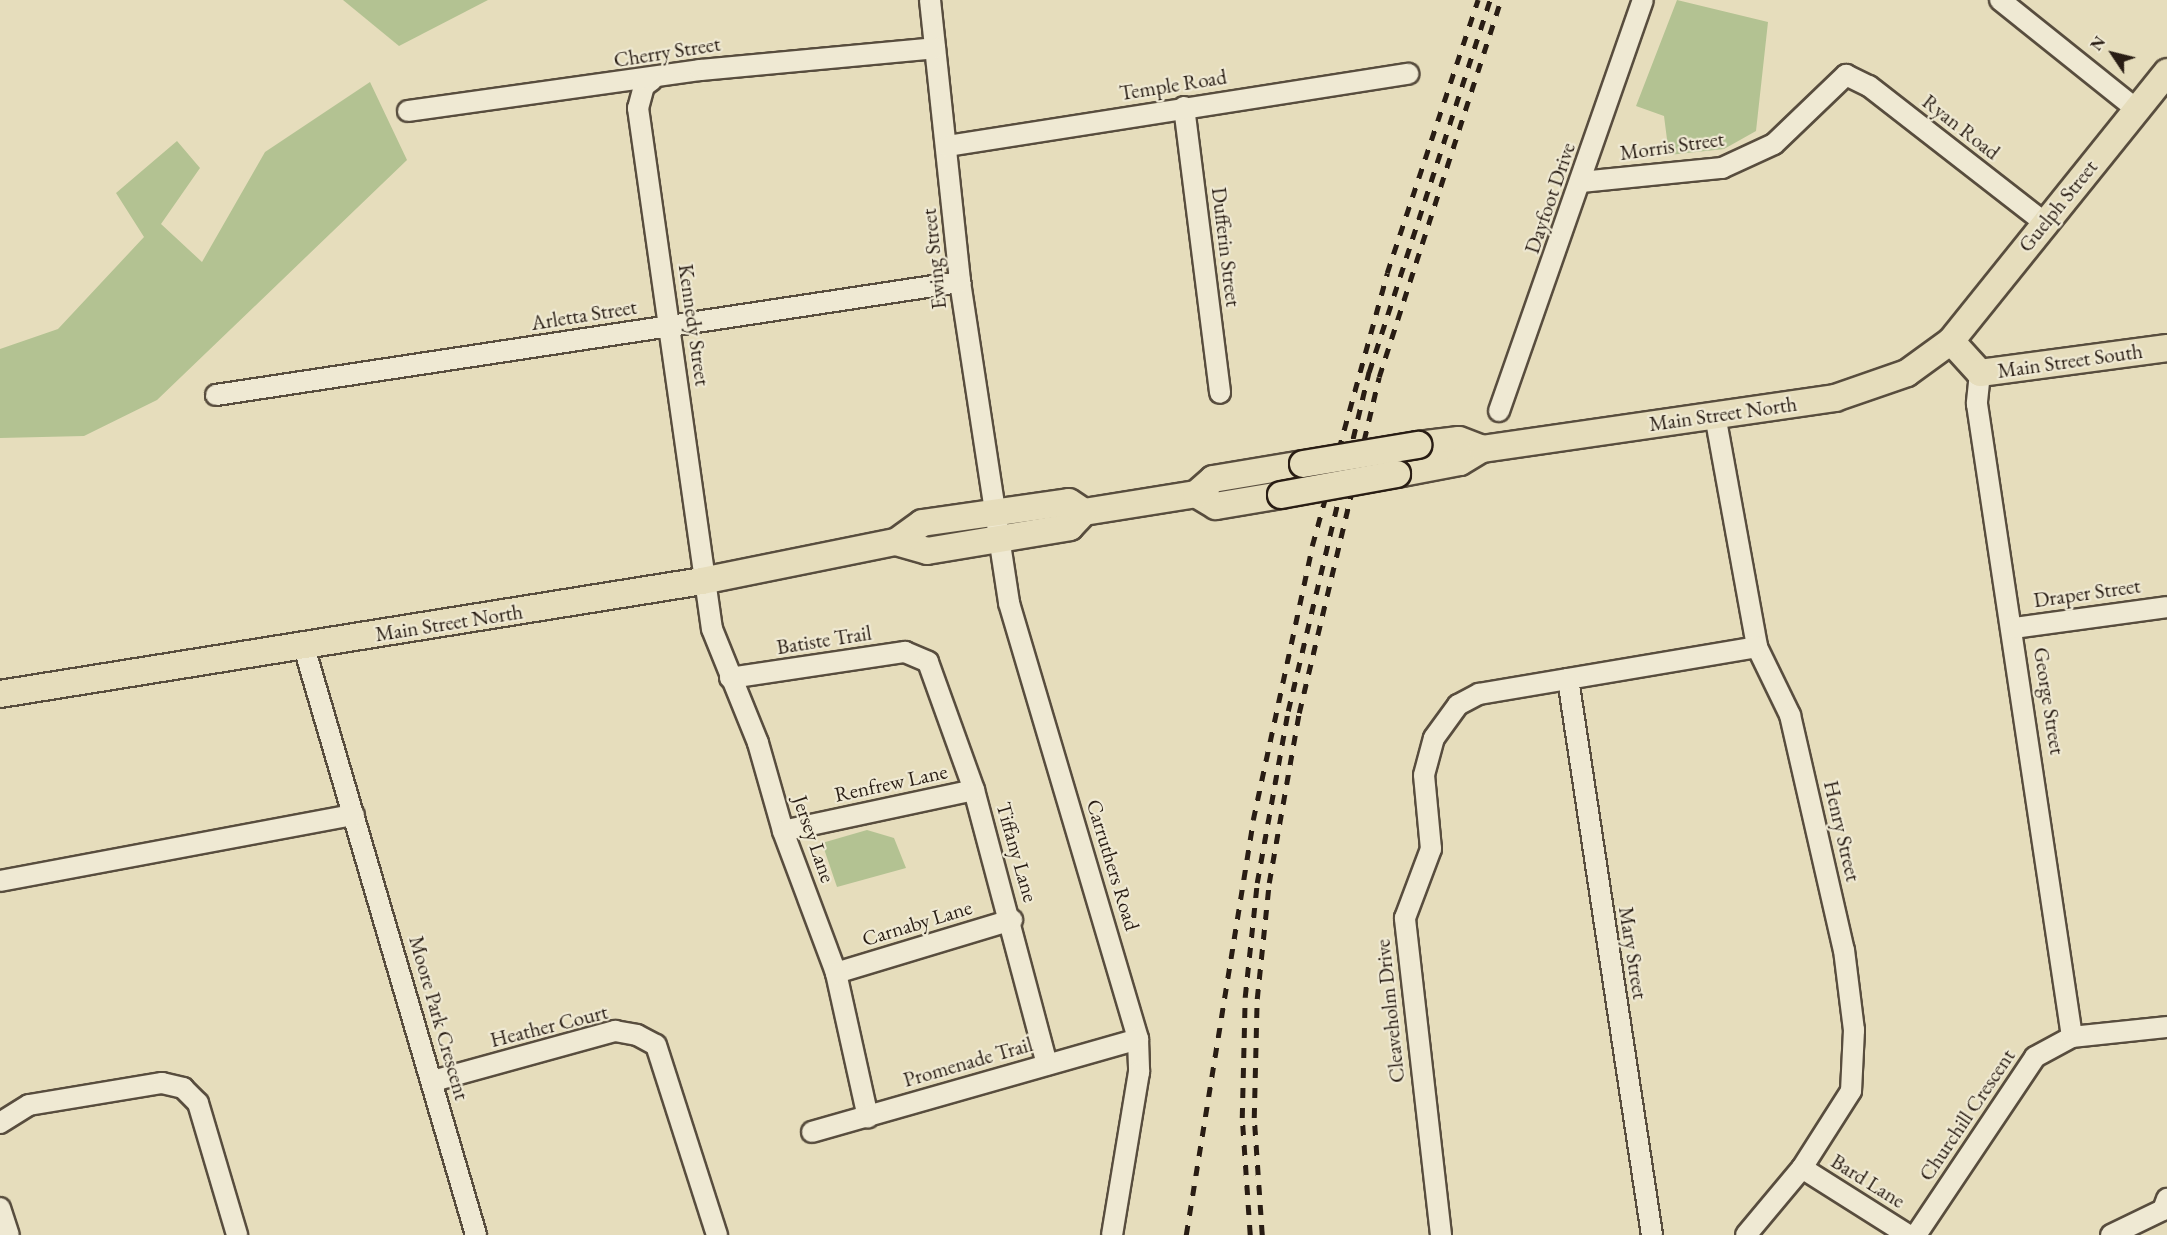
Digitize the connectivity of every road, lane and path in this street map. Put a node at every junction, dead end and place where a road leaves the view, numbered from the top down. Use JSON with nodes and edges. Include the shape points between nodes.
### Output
{"nodes":[{"id":1,"x":930,"y":0,"type":"edge"},
{"id":2,"x":1643,"y":0,"type":"edge"},
{"id":3,"x":2000,"y":0,"type":"edge"},
{"id":4,"x":934,"y":48,"type":"junction"},
{"id":5,"x":2166,"y":74,"type":"edge"},
{"id":6,"x":1408,"y":75,"type":"dead end"},
{"id":7,"x":1846,"y":75,"type":"joint"},
{"id":8,"x":652,"y":80,"type":"junction"},
{"id":9,"x":1184,"y":107,"type":"junction"},
{"id":10,"x":2136,"y":110,"type":"junction"},
{"id":11,"x":408,"y":111,"type":"dead end"},
{"id":12,"x":947,"y":146,"type":"junction"},
{"id":13,"x":1581,"y":182,"type":"junction"},
{"id":14,"x":2044,"y":222,"type":"junction"},
{"id":15,"x":960,"y":282,"type":"junction"},
{"id":16,"x":671,"y":326,"type":"junction"},
{"id":17,"x":1951,"y":341,"type":"junction"},
{"id":18,"x":2167,"y":348,"type":"edge"},
{"id":19,"x":1980,"y":373,"type":"junction"},
{"id":20,"x":1220,"y":393,"type":"dead end"},
{"id":21,"x":216,"y":395,"type":"dead end"},
{"id":22,"x":1499,"y":411,"type":"dead end"},
{"id":23,"x":1715,"y":415,"type":"junction"},
{"id":24,"x":1482,"y":449,"type":"junction"},
{"id":25,"x":1196,"y":494,"type":"junction"},
{"id":26,"x":993,"y":512,"type":"junction"},
{"id":27,"x":1084,"y":512,"type":"junction"},
{"id":28,"x":999,"y":540,"type":"junction"},
{"id":29,"x":896,"y":542,"type":"junction"},
{"id":30,"x":702,"y":581,"type":"junction"},
{"id":31,"x":2167,"y":607,"type":"edge"},
{"id":32,"x":2014,"y":628,"type":"junction"},
{"id":33,"x":304,"y":647,"type":"junction"},
{"id":34,"x":1757,"y":647,"type":"junction"},
{"id":35,"x":924,"y":658,"type":"joint"},
{"id":36,"x":730,"y":678,"type":"junction"},
{"id":37,"x":1568,"y":679,"type":"junction"},
{"id":38,"x":0,"y":694,"type":"edge"},
{"id":39,"x":974,"y":790,"type":"junction"},
{"id":40,"x":354,"y":815,"type":"junction"},
{"id":41,"x":783,"y":831,"type":"junction"},
{"id":42,"x":0,"y":880,"type":"edge"},
{"id":43,"x":1012,"y":920,"type":"junction"},
{"id":44,"x":836,"y":973,"type":"junction"},
{"id":45,"x":2167,"y":1027,"type":"edge"},
{"id":46,"x":2072,"y":1037,"type":"junction"},
{"id":47,"x":1138,"y":1039,"type":"junction"},
{"id":48,"x":1047,"y":1064,"type":"junction"},
{"id":49,"x":433,"y":1081,"type":"junction"},
{"id":50,"x":868,"y":1117,"type":"junction"},
{"id":51,"x":0,"y":1123,"type":"edge"},
{"id":52,"x":812,"y":1132,"type":"dead end"},
{"id":53,"x":1802,"y":1168,"type":"junction"},
{"id":54,"x":2167,"y":1199,"type":"edge"},
{"id":55,"x":0,"y":1208,"type":"edge"},
{"id":56,"x":9,"y":1235,"type":"edge"},
{"id":57,"x":237,"y":1235,"type":"edge"},
{"id":58,"x":476,"y":1235,"type":"edge"},
{"id":59,"x":717,"y":1235,"type":"edge"},
{"id":60,"x":1112,"y":1235,"type":"edge"},
{"id":61,"x":1441,"y":1235,"type":"edge"},
{"id":62,"x":1652,"y":1235,"type":"edge"},
{"id":63,"x":1746,"y":1235,"type":"edge"},
{"id":64,"x":1908,"y":1235,"type":"edge"},
{"id":65,"x":1916,"y":1235,"type":"edge"},
{"id":66,"x":2110,"y":1235,"type":"edge"}],
"edges":[{"from":1,"to":4,"type":"street","name":"Ewing Street"},
{"from":2,"to":13,"type":"street","name":"Dayfoot Drive"},
{"from":3,"to":10,"type":"street"},
{"from":4,"to":8,"type":"street","name":"Cherry Street","via":[[700,70]]},
{"from":4,"to":12,"type":"street","name":"Ewing Street"},
{"from":5,"to":10,"type":"main road","name":"Guelph Street"},
{"from":6,"to":9,"type":"street","name":"Temple Road"},
{"from":7,"to":13,"type":"street","name":"Morris Street","via":[[1774,144],[1722,168]]},
{"from":7,"to":14,"type":"street","name":"Ryan Road","via":[[1869,86]]},
{"from":8,"to":11,"type":"street","name":"Cherry Street"},
{"from":8,"to":16,"type":"street","name":"Kennedy Street","via":[[644,86],[638,108]]},
{"from":9,"to":12,"type":"street","name":"Temple Road"},
{"from":9,"to":20,"type":"street","name":"Dufferin Street"},
{"from":10,"to":14,"type":"main road","name":"Guelph Street"},
{"from":12,"to":15,"type":"street","name":"Ewing Street"},
{"from":13,"to":22,"type":"street","name":"Dayfoot Drive"},
{"from":14,"to":17,"type":"main road","name":"Guelph Street"},
{"from":15,"to":16,"type":"street","name":"Arletta Street"},
{"from":15,"to":26,"type":"street","name":"Ewing Street"},
{"from":16,"to":21,"type":"street","name":"Arletta Street"},
{"from":16,"to":30,"type":"street","name":"Kennedy Street"},
{"from":17,"to":19,"type":"main road","name":"Main Street South"},
{"from":17,"to":23,"type":"main road","name":"Main Street North","via":[[1907,373],[1877,386],[1835,398]]},
{"from":18,"to":19,"type":"main road","name":"Main Street South"},
{"from":19,"to":32,"type":"street","name":"George Street","via":[[1977,404]]},
{"from":23,"to":24,"type":"main road","name":"Main Street North"},
{"from":23,"to":34,"type":"street","name":"Henry Street"},
{"from":24,"to":25,"type":"main road","name":"Main Street North","bridge":true,"via":[[1460,462],[1216,506]]},
{"from":24,"to":25,"type":"main road","name":"Main Street North","bridge":true,"via":[[1459,440],[1418,445],[1213,478]]},
{"from":25,"to":27,"type":"main road","name":"Main Street North"},
{"from":26,"to":27,"type":"main road","name":"Main Street North","via":[[1069,501]]},
{"from":26,"to":28,"type":"street","name":"Carruthers Road"},
{"from":26,"to":29,"type":"main road","name":"Main Street North","via":[[922,523]]},
{"from":27,"to":28,"type":"main road","name":"Main Street North","via":[[1070,527]]},
{"from":28,"to":29,"type":"main road","name":"Main Street North","via":[[927,550]]},
{"from":28,"to":47,"type":"street","name":"Carruthers Road","via":[[1010,603]]},
{"from":29,"to":30,"type":"main road","name":"Main Street North"},
{"from":30,"to":33,"type":"main road","name":"Main Street North"},
{"from":30,"to":36,"type":"street","name":"Jersey Lane"},
{"from":31,"to":32,"type":"street","name":"Draper Street"},
{"from":32,"to":46,"type":"street","name":"George Street"},
{"from":33,"to":38,"type":"main road","name":"Main Street North"},
{"from":33,"to":40,"type":"street","name":"Moore Park Crescent"},
{"from":34,"to":37,"type":"street","name":"Cleaveholm Drive"},
{"from":34,"to":53,"type":"street","name":"Henry Street","via":[[1790,715],[1844,950],[1854,1030],[1851,1091]]},
{"from":35,"to":36,"type":"street","name":"Batiste Trail","via":[[905,652]]},
{"from":35,"to":39,"type":"street","name":"Tiffany Lane"},
{"from":36,"to":41,"type":"street","name":"Jersey Lane","via":[[758,743]]},
{"from":37,"to":61,"type":"street","name":"Cleaveholm Drive","via":[[1479,694],[1458,705],[1434,738],[1424,775],[1431,849],[1405,918]]},
{"from":37,"to":62,"type":"street","name":"Mary Street"},
{"from":39,"to":41,"type":"street","name":"Renfrew Lane"},
{"from":39,"to":43,"type":"street","name":"Tiffany Lane"},
{"from":40,"to":42,"type":"street"},
{"from":40,"to":49,"type":"street","name":"Moore Park Crescent"},
{"from":41,"to":44,"type":"street","name":"Jersey Lane"},
{"from":43,"to":44,"type":"street","name":"Carnaby Lane"},
{"from":43,"to":48,"type":"street","name":"Tiffany Lane"},
{"from":44,"to":50,"type":"street","name":"Jersey Lane"},
{"from":45,"to":46,"type":"street"},
{"from":46,"to":65,"type":"street","name":"Churchill Crescent","via":[[2035,1057]]},
{"from":47,"to":48,"type":"street","name":"Promenade Trail"},
{"from":47,"to":60,"type":"street","name":"Carruthers Road","via":[[1139,1072]]},
{"from":48,"to":50,"type":"street","name":"Promenade Trail"},
{"from":49,"to":58,"type":"street","name":"Moore Park Crescent"},
{"from":49,"to":59,"type":"street","name":"Heather Court","via":[[615,1031],[637,1035],[656,1045]]},
{"from":50,"to":52,"type":"street","name":"Promenade Trail"},
{"from":51,"to":57,"type":"street","via":[[28,1105],[162,1083],[183,1088],[198,1103]]},
{"from":53,"to":63,"type":"street","name":"Henry Street"},
{"from":53,"to":64,"type":"street","name":"Bard Lane"},
{"from":54,"to":66,"type":"street","via":[[2163,1210]]},
{"from":55,"to":56,"type":"street"}]}
